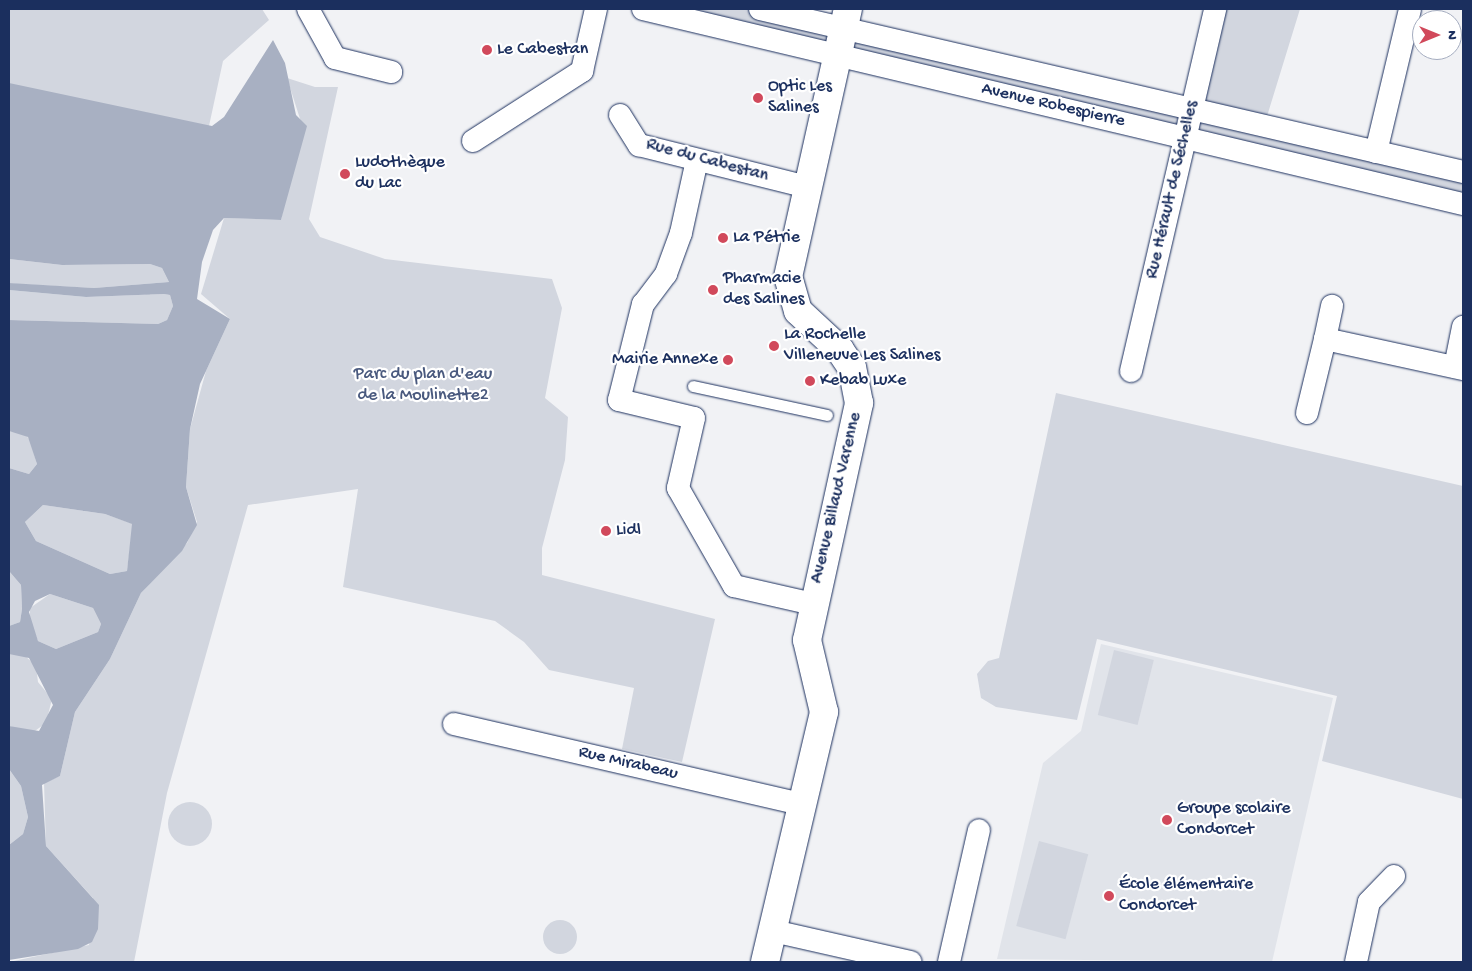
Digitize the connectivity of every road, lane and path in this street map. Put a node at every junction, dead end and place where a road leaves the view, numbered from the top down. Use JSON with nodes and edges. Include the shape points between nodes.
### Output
{"nodes":[{"id":1,"x":308,"y":9,"type":"edge"},
{"id":2,"x":596,"y":9,"type":"edge"},
{"id":3,"x":643,"y":9,"type":"edge"},
{"id":4,"x":760,"y":9,"type":"edge"},
{"id":5,"x":1215,"y":9,"type":"edge"},
{"id":6,"x":1410,"y":9,"type":"edge"},
{"id":7,"x":846,"y":18,"type":"edge"},
{"id":8,"x":837,"y":55,"type":"junction"},
{"id":9,"x":391,"y":72,"type":"dead end"},
{"id":10,"x":1192,"y":109,"type":"junction"},
{"id":11,"x":620,"y":115,"type":"dead end"},
{"id":12,"x":1186,"y":137,"type":"junction"},
{"id":13,"x":473,"y":141,"type":"dead end"},
{"id":14,"x":1376,"y":152,"type":"junction"},
{"id":15,"x":697,"y":160,"type":"junction"},
{"id":16,"x":1463,"y":172,"type":"edge"},
{"id":17,"x":807,"y":187,"type":"junction"},
{"id":18,"x":1463,"y":204,"type":"edge"},
{"id":19,"x":1332,"y":306,"type":"dead end"},
{"id":20,"x":1463,"y":327,"type":"edge"},
{"id":21,"x":1325,"y":339,"type":"junction"},
{"id":22,"x":1459,"y":368,"type":"edge"},
{"id":23,"x":1131,"y":371,"type":"dead end"},
{"id":24,"x":693,"y":386,"type":"dead end"},
{"id":25,"x":1307,"y":413,"type":"dead end"},
{"id":26,"x":827,"y":415,"type":"dead end"},
{"id":27,"x":814,"y":604,"type":"junction"},
{"id":28,"x":454,"y":724,"type":"dead end"},
{"id":29,"x":801,"y":804,"type":"junction"},
{"id":30,"x":979,"y":830,"type":"dead end"},
{"id":31,"x":1394,"y":876,"type":"dead end"},
{"id":32,"x":773,"y":931,"type":"junction"},
{"id":33,"x":765,"y":962,"type":"edge"},
{"id":34,"x":911,"y":962,"type":"edge"},
{"id":35,"x":949,"y":962,"type":"edge"},
{"id":36,"x":1356,"y":962,"type":"edge"}],
"edges":[{"from":1,"to":9,"type":"street","via":[[335,58]]},
{"from":2,"to":13,"type":"street","via":[[582,71]]},
{"from":3,"to":8,"type":"street","name":"Avenue Robespierre"},
{"from":4,"to":7,"type":"street","name":"Avenue Robespierre"},
{"from":5,"to":10,"type":"street","name":"Rue Hérault de Séchelles"},
{"from":6,"to":14,"type":"street"},
{"from":7,"to":8,"type":"street","name":"Avenue Billaud Varenne"},
{"from":7,"to":10,"type":"street","name":"Avenue Robespierre"},
{"from":8,"to":12,"type":"street","name":"Avenue Robespierre"},
{"from":8,"to":17,"type":"street","name":"Avenue Billaud Varenne"},
{"from":10,"to":12,"type":"street","name":"Rue Hérault de Séchelles"},
{"from":10,"to":14,"type":"street","name":"Avenue Robespierre"},
{"from":11,"to":15,"type":"street","name":"Rue du Cabestan","via":[[640,145]]},
{"from":12,"to":18,"type":"street","name":"Avenue Robespierre"},
{"from":12,"to":23,"type":"street","name":"Rue Hérault de Séchelles"},
{"from":14,"to":16,"type":"street","name":"Avenue Robespierre"},
{"from":15,"to":17,"type":"street","name":"Rue du Cabestan"},
{"from":15,"to":27,"type":"street","via":[[681,233],[666,274],[643,304],[619,400],[694,418],[678,488],[734,586]]},
{"from":17,"to":27,"type":"street","name":"Avenue Billaud Varenne","via":[[790,263],[790,293],[798,311],[840,350],[852,368],[859,394]]},
{"from":19,"to":21,"type":"street"},
{"from":20,"to":22,"type":"street"},
{"from":21,"to":22,"type":"street"},
{"from":21,"to":25,"type":"street"},
{"from":24,"to":26,"type":"lane"},
{"from":27,"to":29,"type":"street","name":"Avenue Billaud Varenne","via":[[807,640],[824,712]]},
{"from":28,"to":29,"type":"street","name":"Rue Mirabeau"},
{"from":29,"to":32,"type":"street","name":"Avenue Billaud Varenne"},
{"from":30,"to":35,"type":"street"},
{"from":31,"to":36,"type":"street","via":[[1369,902]]},
{"from":32,"to":33,"type":"street","name":"Avenue Billaud Varenne"},
{"from":32,"to":34,"type":"street"}]}
